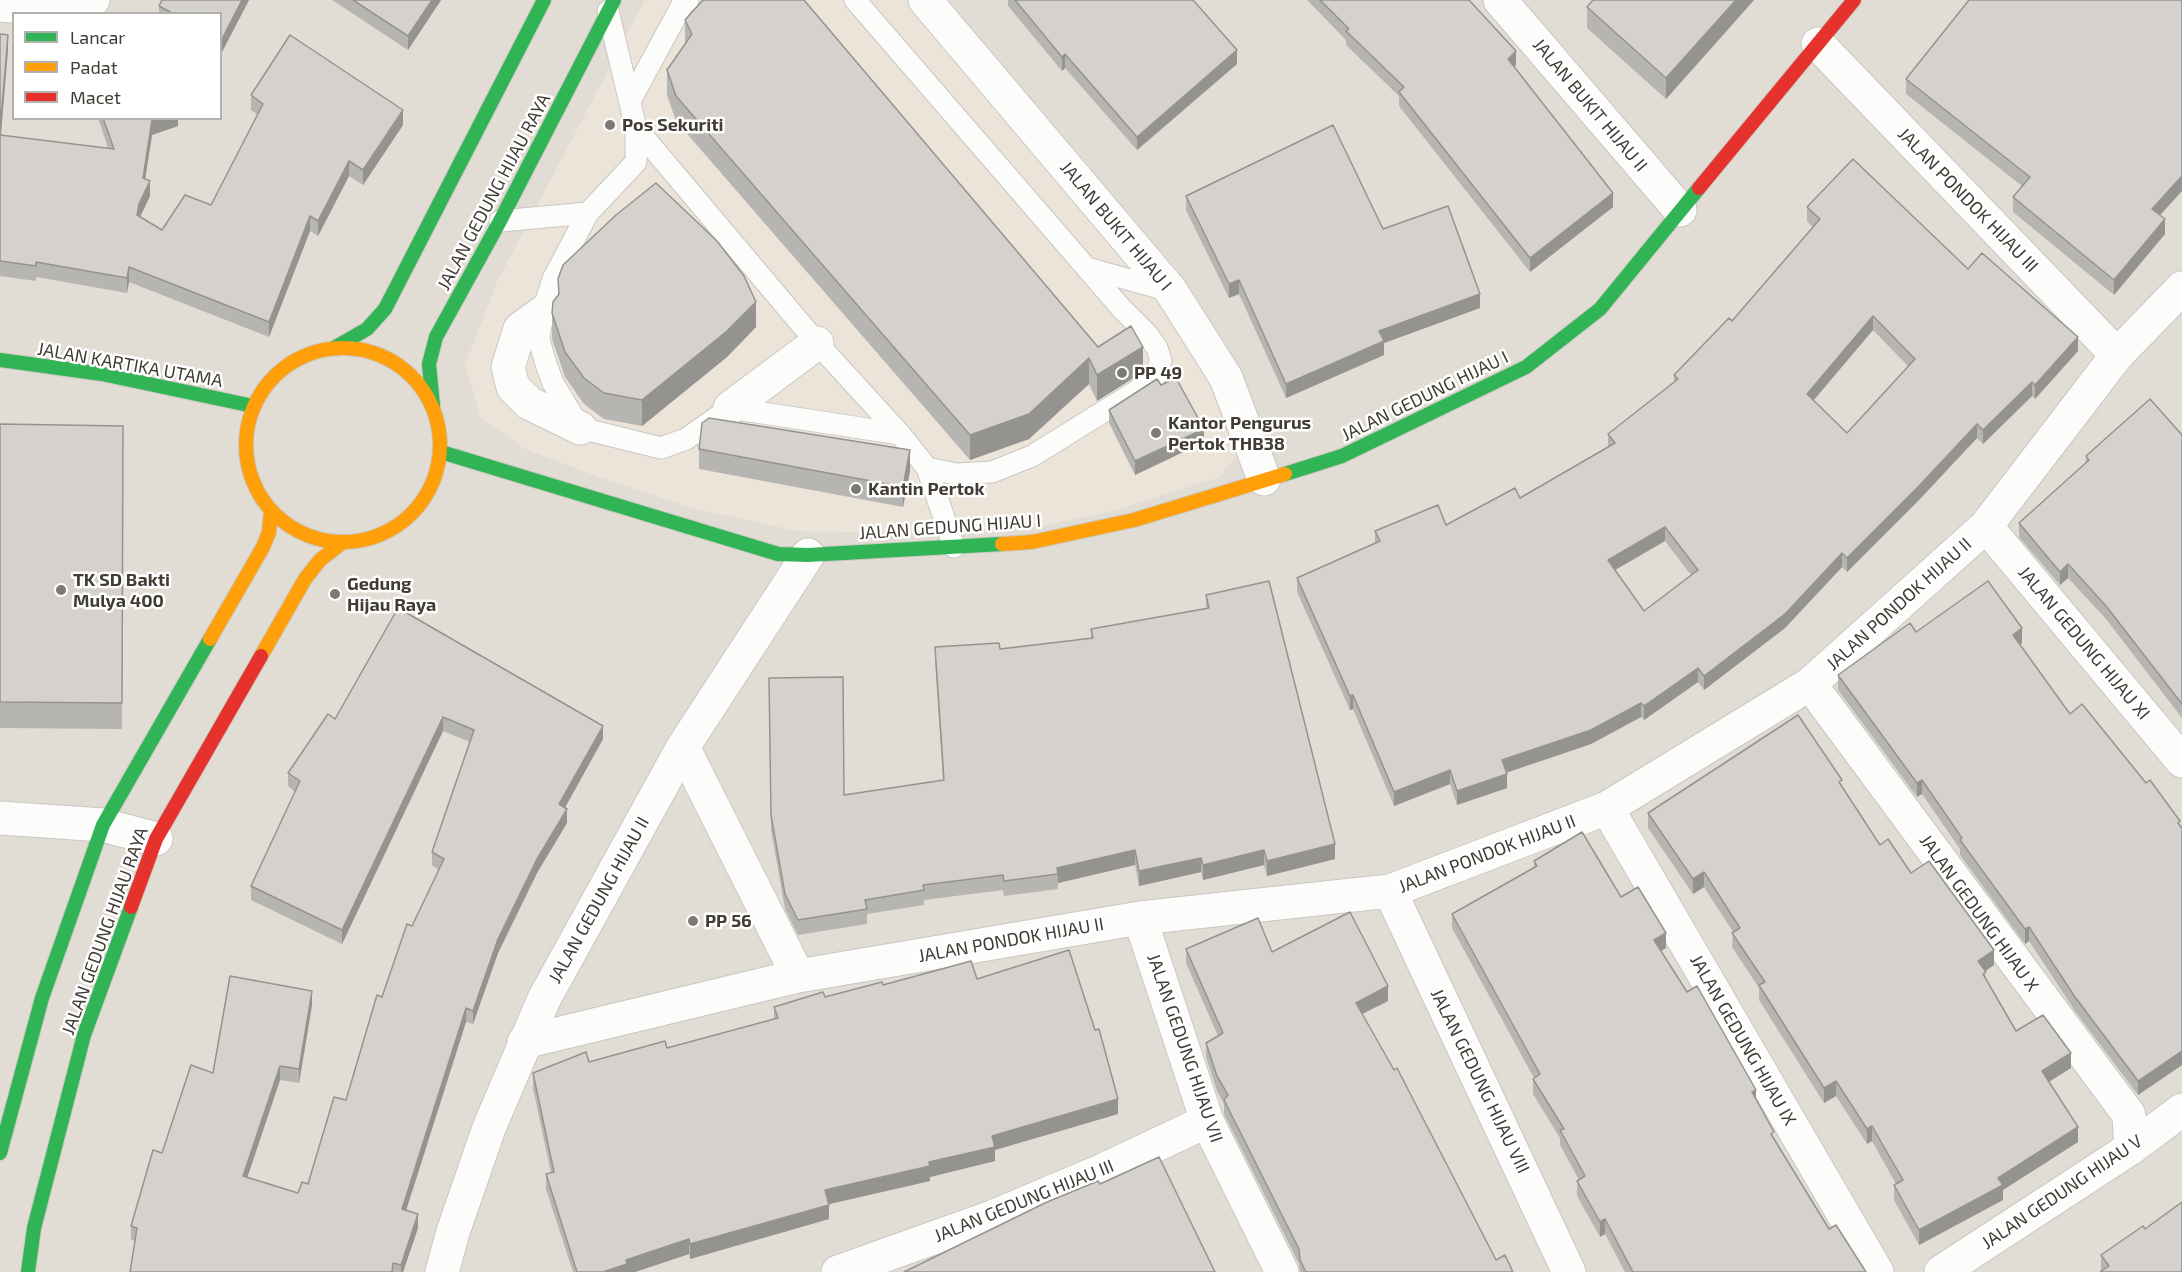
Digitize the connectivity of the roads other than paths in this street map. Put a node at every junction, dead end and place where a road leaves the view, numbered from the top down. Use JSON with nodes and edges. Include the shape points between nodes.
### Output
{"nodes":[{"id":1,"x":93,"y":0,"type":"edge"},
{"id":2,"x":544,"y":0,"type":"edge"},
{"id":3,"x":688,"y":0,"type":"edge"},
{"id":4,"x":855,"y":0,"type":"edge"},
{"id":5,"x":925,"y":0,"type":"edge"},
{"id":6,"x":1500,"y":0,"type":"edge"},
{"id":7,"x":1854,"y":0,"type":"edge"},
{"id":8,"x":0,"y":5,"type":"edge"},
{"id":9,"x":611,"y":6,"type":"edge"},
{"id":10,"x":1818,"y":44,"type":"junction"},
{"id":11,"x":630,"y":101,"type":"junction"},
{"id":12,"x":636,"y":128,"type":"junction"},
{"id":13,"x":1680,"y":210,"type":"junction"},
{"id":14,"x":588,"y":213,"type":"junction"},
{"id":15,"x":500,"y":221,"type":"junction"},
{"id":16,"x":1087,"y":268,"type":"junction"},
{"id":17,"x":2182,"y":288,"type":"edge"},
{"id":18,"x":1171,"y":291,"type":"junction"},
{"id":19,"x":542,"y":313,"type":"joint"},
{"id":20,"x":817,"y":343,"type":"junction"},
{"id":21,"x":334,"y":348,"type":"junction"},
{"id":22,"x":2117,"y":355,"type":"junction"},
{"id":23,"x":0,"y":360,"type":"edge"},
{"id":24,"x":253,"y":406,"type":"junction"},
{"id":25,"x":433,"y":407,"type":"junction"},
{"id":26,"x":730,"y":408,"type":"junction"},
{"id":27,"x":580,"y":428,"type":"joint"},
{"id":28,"x":900,"y":434,"type":"junction"},
{"id":29,"x":441,"y":452,"type":"junction"},
{"id":30,"x":927,"y":468,"type":"junction"},
{"id":31,"x":1264,"y":479,"type":"junction"},
{"id":32,"x":271,"y":510,"type":"junction"},
{"id":33,"x":1986,"y":526,"type":"junction"},
{"id":34,"x":343,"y":542,"type":"junction"},
{"id":35,"x":954,"y":547,"type":"junction"},
{"id":36,"x":808,"y":555,"type":"junction"},
{"id":37,"x":1810,"y":684,"type":"junction"},
{"id":38,"x":683,"y":747,"type":"junction"},
{"id":39,"x":2182,"y":761,"type":"edge"},
{"id":40,"x":1607,"y":808,"type":"junction"},
{"id":41,"x":0,"y":818,"type":"edge"},
{"id":42,"x":103,"y":825,"type":"junction"},
{"id":43,"x":156,"y":838,"type":"junction"},
{"id":44,"x":1390,"y":891,"type":"junction"},
{"id":45,"x":1140,"y":918,"type":"junction"},
{"id":46,"x":798,"y":976,"type":"junction"},
{"id":47,"x":524,"y":1042,"type":"junction"},
{"id":48,"x":2182,"y":1110,"type":"edge"},
{"id":49,"x":1207,"y":1120,"type":"junction"},
{"id":50,"x":2131,"y":1148,"type":"junction"},
{"id":51,"x":0,"y":1153,"type":"edge"},
{"id":52,"x":28,"y":1272,"type":"edge"},
{"id":53,"x":442,"y":1272,"type":"edge"},
{"id":54,"x":838,"y":1272,"type":"edge"},
{"id":55,"x":1282,"y":1272,"type":"edge"},
{"id":56,"x":1569,"y":1272,"type":"edge"},
{"id":57,"x":1877,"y":1272,"type":"edge"},
{"id":58,"x":1941,"y":1272,"type":"edge"}],
"edges":[{"from":1,"to":8,"type":"street","via":[[68,11]]},
{"from":2,"to":21,"type":"main road","via":[[385,309],[367,329]]},
{"from":3,"to":11,"type":"lane"},
{"from":4,"to":16,"type":"lane"},
{"from":5,"to":18,"type":"street","name":"JALAN BUKIT HIJAU I"},
{"from":6,"to":13,"type":"street","name":"JALAN BUKIT HIJAU II"},
{"from":7,"to":10,"type":"main road","name":"JALAN GEDUNG HIJAU I"},
{"from":9,"to":11,"type":"lane"},
{"from":9,"to":15,"type":"main road","name":"JALAN GEDUNG HIJAU RAYA"},
{"from":10,"to":13,"type":"main road","name":"JALAN GEDUNG HIJAU I"},
{"from":10,"to":22,"type":"street","name":"JALAN PONDOK HIJAU III"},
{"from":11,"to":12,"type":"lane"},
{"from":12,"to":14,"type":"lane","via":[[636,162]]},
{"from":12,"to":20,"type":"lane"},
{"from":13,"to":31,"type":"main road","name":"JALAN GEDUNG HIJAU I","via":[[1600,309],[1526,367],[1342,456]]},
{"from":14,"to":15,"type":"lane"},
{"from":14,"to":19,"type":"lane","via":[[553,279]]},
{"from":15,"to":25,"type":"main road","name":"JALAN GEDUNG HIJAU RAYA","via":[[436,337],[429,364]]},
{"from":16,"to":18,"type":"lane"},
{"from":16,"to":30,"type":"lane","via":[[1157,348],[1161,362],[1153,381],[1032,456],[992,472],[956,474]]},
{"from":17,"to":22,"type":"street","name":"JALAN PONDOK HIJAU II"},
{"from":18,"to":31,"type":"street","name":"JALAN BUKIT HIJAU I","via":[[1226,378]]},
{"from":19,"to":27,"type":"street","via":[[520,329],[508,367],[513,387],[529,403]]},
{"from":20,"to":26,"type":"street"},
{"from":20,"to":28,"type":"lane"},
{"from":21,"to":24,"type":"main road","via":[[308,354],[285,366],[266,384]]},
{"from":21,"to":25,"type":"main road","via":[[364,350],[393,361],[417,380]]},
{"from":22,"to":33,"type":"street","name":"JALAN PONDOK HIJAU II"},
{"from":23,"to":24,"type":"main road","name":"JALAN KARTIKA UTAMA","via":[[102,374]]},
{"from":24,"to":32,"type":"main road","via":[[246,433],[248,460],[256,486]]},
{"from":25,"to":29,"type":"main road"},
{"from":26,"to":27,"type":"lane","via":[[686,439],[662,448]]},
{"from":26,"to":28,"type":"lane"},
{"from":28,"to":30,"type":"lane"},
{"from":29,"to":34,"type":"main road","via":[[434,481],[419,506],[398,526],[372,538]]},
{"from":29,"to":36,"type":"main road","name":"JALAN GEDUNG HIJAU I","via":[[778,554]]},
{"from":30,"to":35,"type":"lane"},
{"from":31,"to":35,"type":"main road","name":"JALAN GEDUNG HIJAU I","via":[[1122,523],[1032,542]]},
{"from":32,"to":34,"type":"main road","via":[[292,527],[316,538]]},
{"from":32,"to":42,"type":"main road","name":"JALAN GEDUNG HIJAU RAYA","via":[[263,547]]},
{"from":33,"to":37,"type":"street","name":"JALAN PONDOK HIJAU II"},
{"from":33,"to":39,"type":"street","name":"JALAN GEDUNG HIJAU XI"},
{"from":34,"to":43,"type":"main road","name":"JALAN GEDUNG HIJAU RAYA","via":[[305,579]]},
{"from":35,"to":36,"type":"main road","name":"JALAN GEDUNG HIJAU I"},
{"from":36,"to":38,"type":"street","name":"JALAN GEDUNG HIJAU II"},
{"from":37,"to":40,"type":"street","name":"JALAN PONDOK HIJAU II"},
{"from":37,"to":50,"type":"street","name":"JALAN GEDUNG HIJAU X","via":[[2129,1115]]},
{"from":38,"to":46,"type":"street"},
{"from":38,"to":47,"type":"street","name":"JALAN GEDUNG HIJAU II"},
{"from":40,"to":44,"type":"street","name":"JALAN PONDOK HIJAU II"},
{"from":40,"to":57,"type":"street","name":"JALAN GEDUNG HIJAU IX"},
{"from":41,"to":42,"type":"street"},
{"from":42,"to":43,"type":"street"},
{"from":42,"to":51,"type":"main road","name":"JALAN GEDUNG HIJAU RAYA","via":[[42,998]]},
{"from":43,"to":52,"type":"main road","name":"JALAN GEDUNG HIJAU RAYA","via":[[84,1035],[34,1228]]},
{"from":44,"to":45,"type":"street","name":"JALAN PONDOK HIJAU II"},
{"from":44,"to":56,"type":"street","name":"JALAN GEDUNG HIJAU VIII"},
{"from":45,"to":46,"type":"street","name":"JALAN PONDOK HIJAU II"},
{"from":45,"to":49,"type":"street","name":"JALAN GEDUNG HIJAU VII"},
{"from":46,"to":47,"type":"street","name":"JALAN PONDOK HIJAU II"},
{"from":47,"to":53,"type":"street","name":"JALAN GEDUNG HIJAU II","via":[[485,1138]]},
{"from":48,"to":50,"type":"street","name":"JALAN GEDUNG HIJAU V"},
{"from":49,"to":54,"type":"street","name":"JALAN GEDUNG HIJAU III","via":[[992,1217]]},
{"from":49,"to":55,"type":"street","name":"JALAN GEDUNG HIJAU VII"},
{"from":50,"to":58,"type":"street","name":"JALAN GEDUNG HIJAU V"}]}
